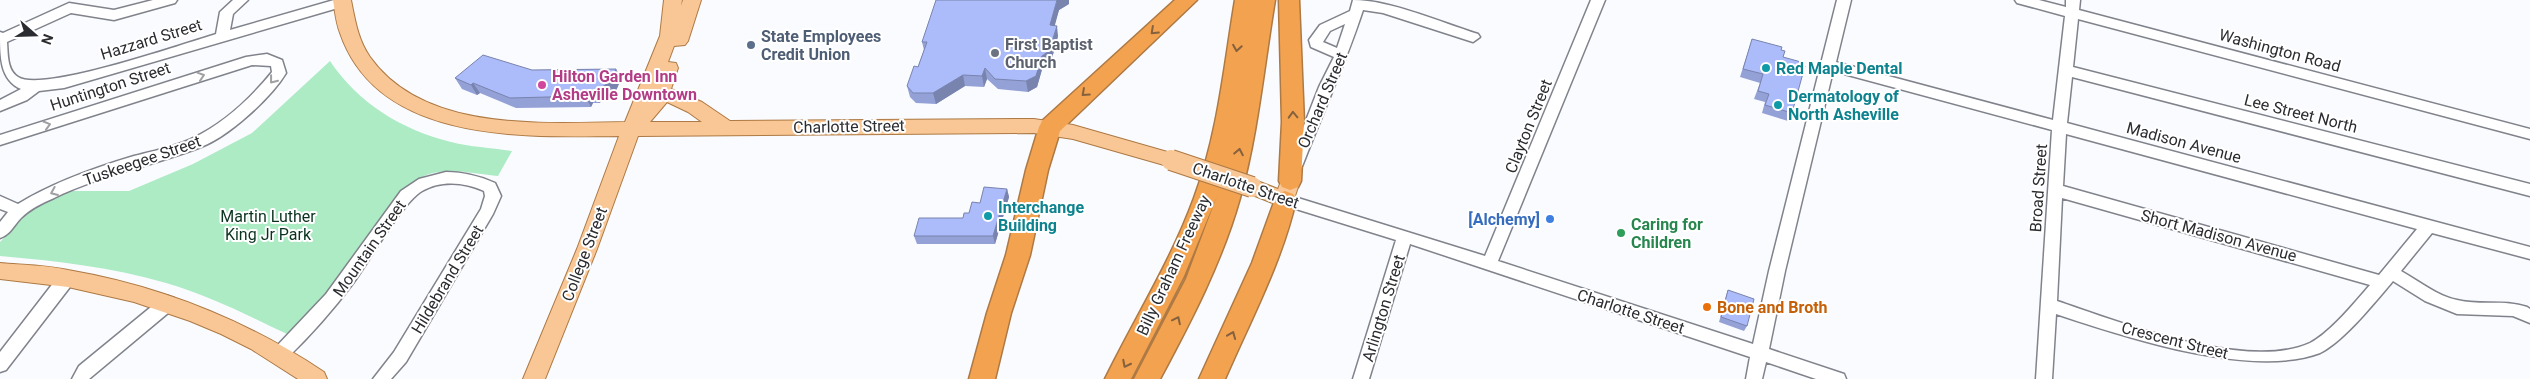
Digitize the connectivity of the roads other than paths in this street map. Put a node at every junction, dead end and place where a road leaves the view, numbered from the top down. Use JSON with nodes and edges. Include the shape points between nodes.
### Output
{"nodes":[{"id":1,"x":170,"y":0,"type":"edge"},
{"id":2,"x":241,"y":0,"type":"edge"},
{"id":3,"x":673,"y":0,"type":"edge"},
{"id":4,"x":692,"y":0,"type":"edge"},
{"id":5,"x":1187,"y":0,"type":"edge"},
{"id":6,"x":1245,"y":0,"type":"edge"},
{"id":7,"x":1264,"y":0,"type":"edge"},
{"id":8,"x":1289,"y":0,"type":"edge"},
{"id":9,"x":1598,"y":0,"type":"edge"},
{"id":10,"x":1844,"y":0,"type":"edge"},
{"id":11,"x":2022,"y":0,"type":"edge"},
{"id":12,"x":342,"y":1,"type":"edge"},
{"id":13,"x":74,"y":4,"type":"edge"},
{"id":14,"x":1357,"y":6,"type":"edge"},
{"id":15,"x":2072,"y":6,"type":"edge"},
{"id":16,"x":222,"y":36,"type":"junction"},
{"id":17,"x":1473,"y":37,"type":"dead end"},
{"id":18,"x":0,"y":39,"type":"edge"},
{"id":19,"x":1342,"y":54,"type":"junction"},
{"id":20,"x":1829,"y":65,"type":"junction"},
{"id":21,"x":232,"y":66,"type":"joint"},
{"id":22,"x":2064,"y":70,"type":"junction"},
{"id":23,"x":35,"y":86,"type":"junction"},
{"id":24,"x":661,"y":92,"type":"junction"},
{"id":25,"x":0,"y":106,"type":"edge"},
{"id":26,"x":1050,"y":127,"type":"junction"},
{"id":27,"x":2059,"y":127,"type":"junction"},
{"id":28,"x":726,"y":128,"type":"junction"},
{"id":29,"x":631,"y":129,"type":"junction"},
{"id":30,"x":2530,"y":134,"type":"edge"},
{"id":31,"x":0,"y":140,"type":"edge"},
{"id":32,"x":476,"y":181,"type":"joint"},
{"id":33,"x":1287,"y":190,"type":"junction"},
{"id":34,"x":2054,"y":190,"type":"junction"},
{"id":35,"x":2530,"y":190,"type":"edge"},
{"id":36,"x":0,"y":202,"type":"edge"},
{"id":37,"x":19,"y":211,"type":"junction"},
{"id":38,"x":2429,"y":225,"type":"junction"},
{"id":39,"x":0,"y":232,"type":"edge"},
{"id":40,"x":1405,"y":237,"type":"junction"},
{"id":41,"x":2530,"y":253,"type":"edge"},
{"id":42,"x":1489,"y":265,"type":"junction"},
{"id":43,"x":0,"y":271,"type":"edge"},
{"id":44,"x":2387,"y":277,"type":"junction"},
{"id":45,"x":67,"y":278,"type":"junction"},
{"id":46,"x":168,"y":303,"type":"junction"},
{"id":47,"x":2049,"y":305,"type":"junction"},
{"id":48,"x":2530,"y":316,"type":"edge"},
{"id":49,"x":1760,"y":352,"type":"junction"},
{"id":50,"x":280,"y":354,"type":"junction"},
{"id":51,"x":0,"y":365,"type":"edge"},
{"id":52,"x":80,"y":379,"type":"edge"},
{"id":53,"x":316,"y":379,"type":"edge"},
{"id":54,"x":381,"y":379,"type":"edge"},
{"id":55,"x":534,"y":379,"type":"edge"},
{"id":56,"x":982,"y":379,"type":"edge"},
{"id":57,"x":1118,"y":379,"type":"edge"},
{"id":58,"x":1147,"y":379,"type":"edge"},
{"id":59,"x":1212,"y":379,"type":"edge"},
{"id":60,"x":1361,"y":379,"type":"edge"},
{"id":61,"x":1754,"y":379,"type":"edge"},
{"id":62,"x":1838,"y":379,"type":"edge"},
{"id":63,"x":2044,"y":379,"type":"edge"}],
"edges":[{"from":1,"to":13,"type":"street","via":[[114,15],[78,8]]},
{"from":2,"to":16,"type":"street","via":[[227,12]]},
{"from":3,"to":29,"type":"main road","name":"College Street","via":[[669,36]]},
{"from":4,"to":24,"type":"main road","name":"College Street"},
{"from":5,"to":26,"type":"highway","one_way":true},
{"from":6,"to":57,"type":"highway","name":"Billy Graham Freeway","one_way":true,"via":[[1220,148],[1206,198],[1186,246]]},
{"from":58,"to":7,"type":"highway","name":"Billy Graham Freeway","one_way":true,"via":[[1209,252],[1228,197],[1240,148]]},
{"from":33,"to":8,"type":"highway","one_way":true,"via":[[1293,122]]},
{"from":9,"to":42,"type":"street","name":"Clayton Street"},
{"from":10,"to":20,"type":"street"},
{"from":11,"to":15,"type":"street","name":"Washington Road"},
{"from":12,"to":16,"type":"street","name":"Hazzard Street"},
{"from":12,"to":29,"type":"main road","name":"Charlotte Street","via":[[346,27],[355,49],[376,76],[413,104],[457,121],[503,129]]},
{"from":13,"to":18,"type":"street"},
{"from":14,"to":17,"type":"street","via":[[1384,9]]},
{"from":14,"to":19,"type":"street","name":"Orchard Street"},
{"from":14,"to":19,"type":"street","via":[[1325,28],[1316,40],[1320,47]]},
{"from":15,"to":22,"type":"street","name":"Broad Street"},
{"from":15,"to":30,"type":"street","name":"Washington Road"},
{"from":16,"to":23,"type":"street","name":"Hazzard Street","via":[[64,83]]},
{"from":18,"to":23,"type":"street","name":"Hazzard Street","via":[[1,63],[12,80]]},
{"from":19,"to":33,"type":"street","name":"Orchard Street"},
{"from":20,"to":27,"type":"street","name":"Madison Avenue"},
{"from":20,"to":49,"type":"street"},
{"from":31,"to":21,"type":"street","name":"Huntington Street","one_way":true},
{"from":21,"to":37,"type":"street","name":"Tuskeegee Street","one_way":true,"via":[[267,59],[277,64],[279,73],[269,86],[198,143],[84,179],[35,200]]},
{"from":22,"to":27,"type":"street","name":"Broad Street"},
{"from":22,"to":35,"type":"street","name":"Lee Street North"},
{"from":23,"to":25,"type":"street"},
{"from":24,"to":28,"type":"main road","via":[[695,107]]},
{"from":24,"to":29,"type":"main road","name":"College Street","via":[[656,103]]},
{"from":26,"to":28,"type":"main road","name":"Charlotte Street"},
{"from":26,"to":33,"type":"main road","name":"Charlotte Street","bridge":true,"via":[[1171,160],[1252,187]]},
{"from":26,"to":56,"type":"highway"},
{"from":27,"to":34,"type":"street","name":"Broad Street"},
{"from":27,"to":38,"type":"street","name":"Madison Avenue"},
{"from":28,"to":29,"type":"main road","name":"Charlotte Street"},
{"from":29,"to":55,"type":"main road","name":"College Street"},
{"from":32,"to":50,"type":"street","name":"Mountain Street","via":[[453,178],[429,180],[406,195],[330,303]]},
{"from":32,"to":54,"type":"street","name":"Hildebrand Street","via":[[490,187],[493,196],[488,210],[400,358]]},
{"from":33,"to":40,"type":"street","name":"Charlotte Street"},
{"from":59,"to":33,"type":"highway","one_way":true,"via":[[1264,264],[1280,222]]},
{"from":34,"to":44,"type":"street","name":"Short Madison Avenue"},
{"from":34,"to":47,"type":"street","name":"Broad Street"},
{"from":36,"to":37,"type":"street"},
{"from":37,"to":39,"type":"street","name":"Tuskeegee Street"},
{"from":38,"to":41,"type":"street","name":"Madison Avenue"},
{"from":38,"to":44,"type":"street","name":"Crescent Street"},
{"from":40,"to":42,"type":"street","name":"Charlotte Street"},
{"from":40,"to":60,"type":"street","name":"Arlington Street"},
{"from":42,"to":49,"type":"street","name":"Charlotte Street"},
{"from":43,"to":45,"type":"main road"},
{"from":44,"to":47,"type":"street","name":"Crescent Street","via":[[2333,334],[2314,348],[2274,357],[2228,355],[2196,348]]},
{"from":44,"to":48,"type":"street","name":"Short Madison Avenue","via":[[2456,307],[2515,310]]},
{"from":45,"to":46,"type":"main road"},
{"from":45,"to":51,"type":"street"},
{"from":46,"to":50,"type":"main road","via":[[240,332]]},
{"from":46,"to":52,"type":"street"},
{"from":47,"to":63,"type":"street","name":"Broad Street"},
{"from":49,"to":61,"type":"street"},
{"from":49,"to":62,"type":"street","name":"Charlotte Street"},
{"from":50,"to":53,"type":"main road"}]}
